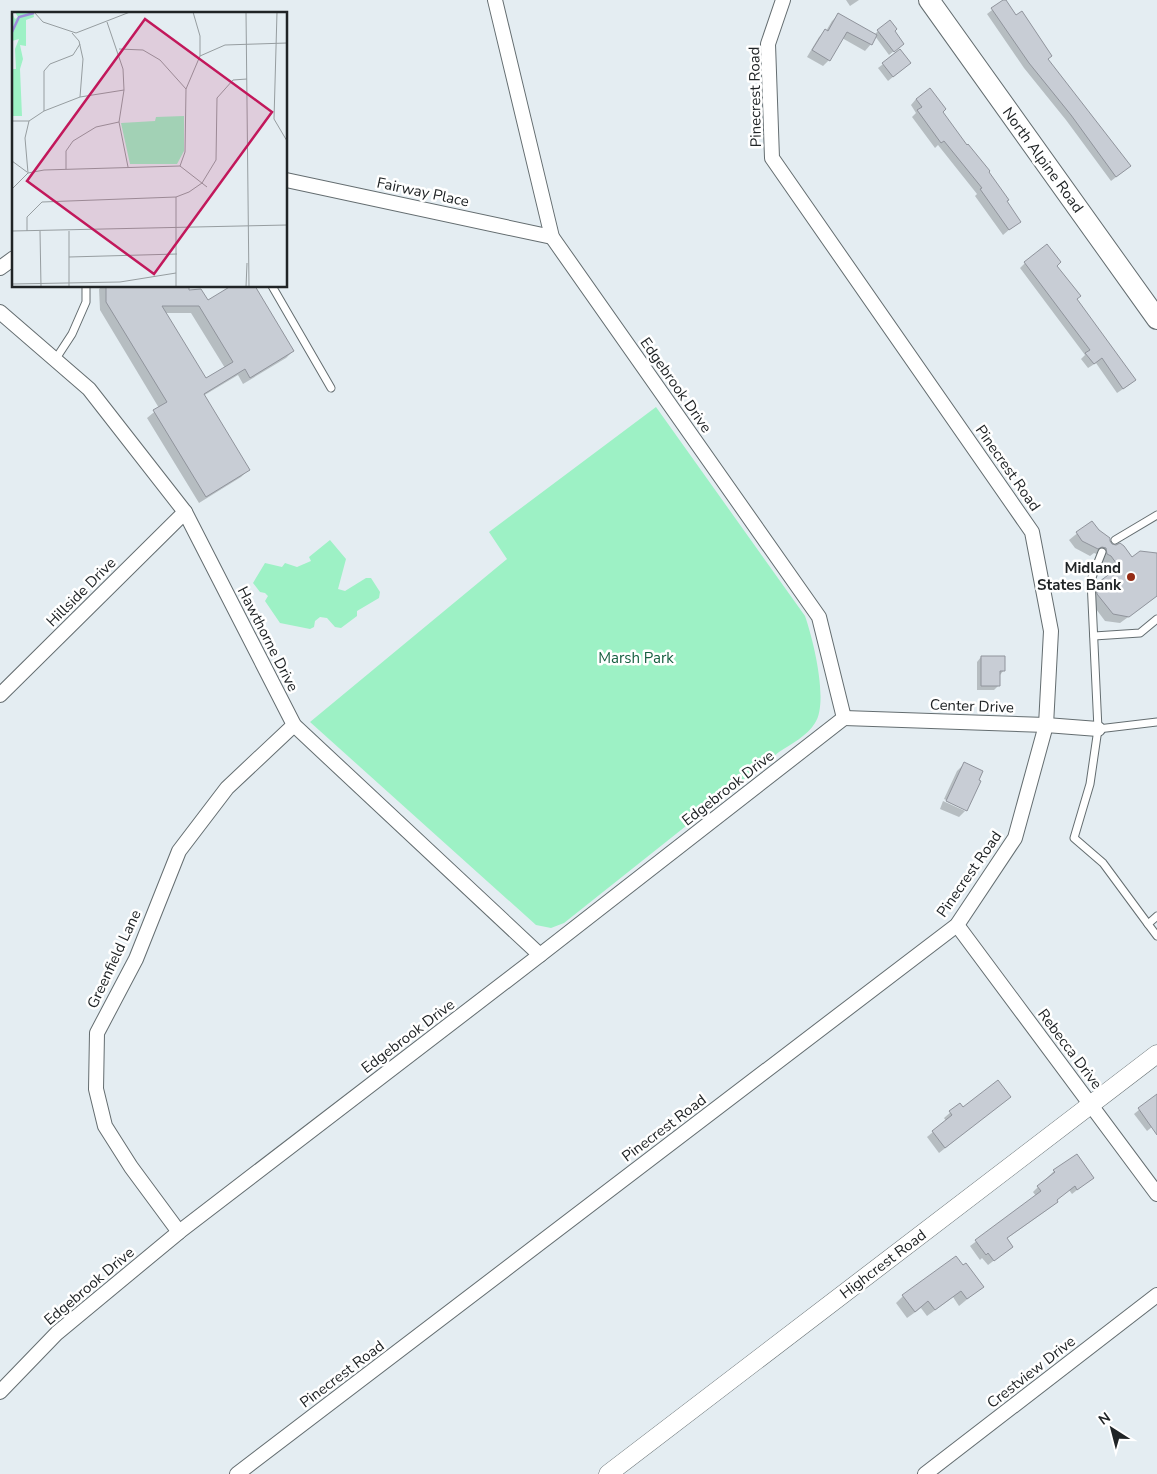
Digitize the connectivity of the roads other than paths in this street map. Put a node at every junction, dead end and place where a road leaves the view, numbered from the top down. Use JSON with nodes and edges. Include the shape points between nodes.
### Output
{"nodes":[{"id":1,"x":495,"y":0,"type":"edge"},
{"id":2,"x":783,"y":0,"type":"edge"},
{"id":3,"x":929,"y":0,"type":"edge"},
{"id":4,"x":288,"y":180,"type":"edge"},
{"id":5,"x":552,"y":237,"type":"junction"},
{"id":6,"x":12,"y":259,"type":"edge"},
{"id":7,"x":0,"y":268,"type":"edge"},
{"id":8,"x":86,"y":288,"type":"edge"},
{"id":9,"x":273,"y":288,"type":"edge"},
{"id":10,"x":0,"y":312,"type":"edge"},
{"id":11,"x":1157,"y":319,"type":"edge"},
{"id":12,"x":54,"y":360,"type":"junction"},
{"id":13,"x":331,"y":388,"type":"dead end"},
{"id":14,"x":185,"y":512,"type":"junction"},
{"id":15,"x":1157,"y":515,"type":"edge"},
{"id":16,"x":1115,"y":540,"type":"dead end"},
{"id":17,"x":1102,"y":552,"type":"dead end"},
{"id":18,"x":1157,"y":619,"type":"edge"},
{"id":19,"x":1094,"y":636,"type":"junction"},
{"id":20,"x":0,"y":695,"type":"edge"},
{"id":21,"x":844,"y":718,"type":"junction"},
{"id":22,"x":1157,"y":722,"type":"edge"},
{"id":23,"x":294,"y":725,"type":"junction"},
{"id":24,"x":1046,"y":725,"type":"junction"},
{"id":25,"x":1098,"y":728,"type":"junction"},
{"id":26,"x":1157,"y":916,"type":"edge"},
{"id":27,"x":1148,"y":924,"type":"junction"},
{"id":28,"x":957,"y":925,"type":"junction"},
{"id":29,"x":1157,"y":936,"type":"edge"},
{"id":30,"x":540,"y":955,"type":"junction"},
{"id":31,"x":1157,"y":1054,"type":"edge"},
{"id":32,"x":1091,"y":1104,"type":"junction"},
{"id":33,"x":1157,"y":1194,"type":"edge"},
{"id":34,"x":179,"y":1232,"type":"junction"},
{"id":35,"x":1157,"y":1295,"type":"edge"},
{"id":36,"x":0,"y":1392,"type":"edge"},
{"id":37,"x":237,"y":1474,"type":"edge"},
{"id":38,"x":608,"y":1474,"type":"edge"},
{"id":39,"x":925,"y":1474,"type":"edge"}],
"edges":[{"from":1,"to":5,"type":"street","name":"Edgebrook Drive"},
{"from":2,"to":24,"type":"street","name":"Pinecrest Road","via":[[768,44],[772,158],[1032,532],[1051,631]]},
{"from":3,"to":11,"type":"main road","name":"North Alpine Road"},
{"from":4,"to":5,"type":"street","name":"Fairway Place"},
{"from":5,"to":21,"type":"street","name":"Edgebrook Drive","via":[[819,617]]},
{"from":6,"to":7,"type":"street"},
{"from":8,"to":12,"type":"lane","via":[[86,302],[72,334]]},
{"from":9,"to":13,"type":"lane"},
{"from":10,"to":12,"type":"street","name":"Hawthorne Drive"},
{"from":12,"to":14,"type":"street","name":"Hawthorne Drive","via":[[89,389]]},
{"from":14,"to":20,"type":"street","name":"Hillside Drive"},
{"from":14,"to":23,"type":"street","name":"Hawthorne Drive"},
{"from":15,"to":16,"type":"lane"},
{"from":17,"to":19,"type":"lane","via":[[1091,580]]},
{"from":18,"to":19,"type":"lane","via":[[1140,633]]},
{"from":19,"to":25,"type":"lane"},
{"from":21,"to":24,"type":"street","name":"Center Drive"},
{"from":21,"to":30,"type":"street","name":"Edgebrook Drive"},
{"from":22,"to":25,"type":"lane"},
{"from":23,"to":30,"type":"street","name":"Hawthorne Drive"},
{"from":23,"to":34,"type":"street","name":"Greenfield Lane","via":[[227,788],[179,851],[136,959],[97,1033],[96,1089],[105,1126]]},
{"from":24,"to":25,"type":"street","name":"Center Drive"},
{"from":24,"to":28,"type":"street","name":"Pinecrest Road","via":[[1015,838]]},
{"from":25,"to":27,"type":"lane","via":[[1090,784],[1074,838],[1103,863]]},
{"from":26,"to":27,"type":"lane"},
{"from":27,"to":29,"type":"lane"},
{"from":28,"to":32,"type":"street","name":"Rebecca Drive"},
{"from":28,"to":37,"type":"street","name":"Pinecrest Road"},
{"from":30,"to":34,"type":"street","name":"Edgebrook Drive"},
{"from":31,"to":32,"type":"street","name":"Highcrest Road"},
{"from":32,"to":33,"type":"street","name":"Rebecca Drive"},
{"from":32,"to":38,"type":"street","name":"Highcrest Road"},
{"from":34,"to":36,"type":"street","name":"Edgebrook Drive","via":[[57,1333]]},
{"from":35,"to":39,"type":"street","name":"Crestview Drive"}]}
